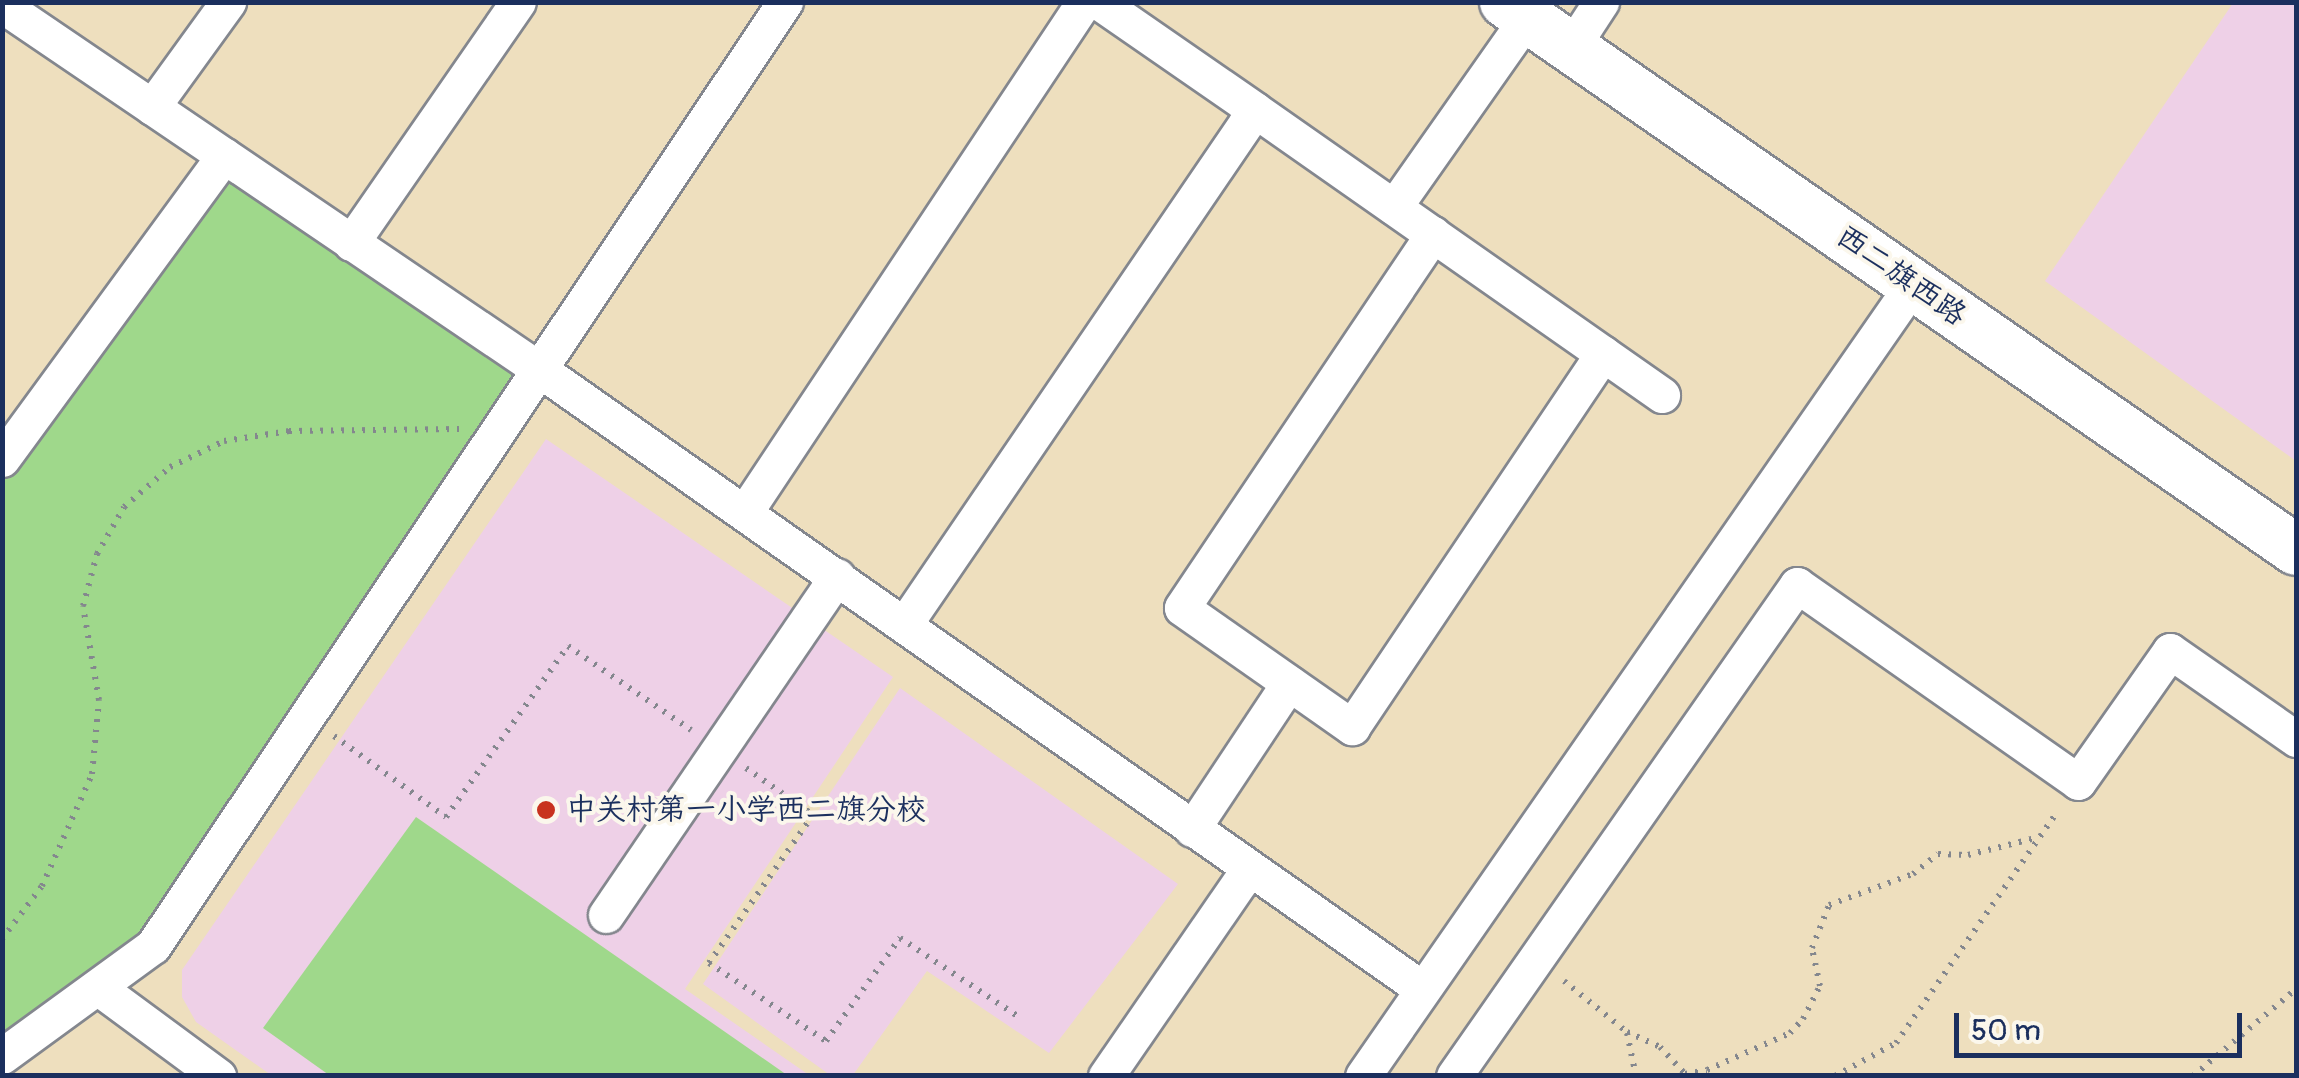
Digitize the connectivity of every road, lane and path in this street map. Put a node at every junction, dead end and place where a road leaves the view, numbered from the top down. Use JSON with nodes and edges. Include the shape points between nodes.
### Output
{"nodes":[{"id":1,"x":228,"y":2,"type":"edge"},
{"id":2,"x":518,"y":2,"type":"edge"},
{"id":3,"x":785,"y":2,"type":"edge"},
{"id":4,"x":1084,"y":2,"type":"edge"},
{"id":5,"x":1099,"y":2,"type":"edge"},
{"id":6,"x":1601,"y":2,"type":"edge"},
{"id":7,"x":2,"y":5,"type":"edge"},
{"id":8,"x":1516,"y":10,"type":"edge"},
{"id":9,"x":1570,"y":48,"type":"junction"},
{"id":10,"x":152,"y":107,"type":"junction"},
{"id":11,"x":1255,"y":110,"type":"junction"},
{"id":12,"x":224,"y":156,"type":"junction"},
{"id":13,"x":1394,"y":207,"type":"junction"},
{"id":14,"x":1433,"y":234,"type":"junction"},
{"id":15,"x":351,"y":242,"type":"junction"},
{"id":16,"x":1914,"y":284,"type":"junction"},
{"id":17,"x":1603,"y":353,"type":"junction"},
{"id":18,"x":543,"y":372,"type":"junction"},
{"id":19,"x":1662,"y":395,"type":"dead end"},
{"id":20,"x":504,"y":431,"type":"junction"},
{"id":21,"x":2,"y":459,"type":"edge"},
{"id":22,"x":745,"y":512,"type":"junction"},
{"id":23,"x":2296,"y":550,"type":"edge"},
{"id":24,"x":837,"y":576,"type":"junction"},
{"id":25,"x":904,"y":625,"type":"junction"},
{"id":26,"x":1289,"y":683,"type":"junction"},
{"id":27,"x":308,"y":718,"type":"junction"},
{"id":28,"x":2296,"y":739,"type":"edge"},
{"id":29,"x":719,"y":749,"type":"junction"},
{"id":30,"x":2078,"y":782,"type":"junction"},
{"id":31,"x":1192,"y":829,"type":"junction"},
{"id":32,"x":2040,"y":838,"type":"junction"},
{"id":33,"x":1249,"y":869,"type":"junction"},
{"id":34,"x":606,"y":915,"type":"dead end"},
{"id":35,"x":2,"y":939,"type":"edge"},
{"id":36,"x":1537,"y":957,"type":"junction"},
{"id":37,"x":1421,"y":988,"type":"junction"},
{"id":38,"x":2296,"y":988,"type":"edge"},
{"id":39,"x":100,"y":989,"type":"junction"},
{"id":40,"x":1018,"y":1017,"type":"dead end"},
{"id":41,"x":1627,"y":1032,"type":"junction"},
{"id":42,"x":2,"y":1056,"type":"edge"},
{"id":43,"x":1686,"y":1075,"type":"edge"},
{"id":44,"x":218,"y":1076,"type":"edge"},
{"id":45,"x":1106,"y":1076,"type":"edge"},
{"id":46,"x":1363,"y":1076,"type":"edge"},
{"id":47,"x":1454,"y":1076,"type":"edge"},
{"id":48,"x":1636,"y":1076,"type":"edge"},
{"id":49,"x":1835,"y":1076,"type":"edge"},
{"id":50,"x":2193,"y":1076,"type":"edge"}],
"edges":[{"from":1,"to":10,"type":"street"},
{"from":2,"to":15,"type":"street"},
{"from":3,"to":18,"type":"street"},
{"from":4,"to":22,"type":"street"},
{"from":5,"to":11,"type":"street"},
{"from":6,"to":9,"type":"street"},
{"from":7,"to":10,"type":"street"},
{"from":8,"to":9,"type":"street","name":"西二旗西路"},
{"from":8,"to":13,"type":"street"},
{"from":9,"to":16,"type":"street","name":"西二旗西路"},
{"from":10,"to":12,"type":"street"},
{"from":11,"to":13,"type":"street"},
{"from":11,"to":25,"type":"street"},
{"from":12,"to":15,"type":"street"},
{"from":12,"to":21,"type":"street"},
{"from":13,"to":14,"type":"street"},
{"from":14,"to":17,"type":"street"},
{"from":14,"to":26,"type":"street","via":[[1182,608]]},
{"from":15,"to":18,"type":"street"},
{"from":16,"to":23,"type":"street","name":"西二旗西路"},
{"from":16,"to":37,"type":"street"},
{"from":17,"to":19,"type":"street"},
{"from":17,"to":26,"type":"street","via":[[1352,727]]},
{"from":18,"to":20,"type":"street"},
{"from":18,"to":22,"type":"street"},
{"from":20,"to":27,"type":"street"},
{"from":20,"to":35,"type":"path","via":[[332,429],[251,436],[170,467],[124,507],[97,554],[83,606],[99,700],[92,774],[42,886]]},
{"from":22,"to":24,"type":"street"},
{"from":24,"to":25,"type":"street"},
{"from":24,"to":29,"type":"street"},
{"from":25,"to":31,"type":"street"},
{"from":26,"to":31,"type":"street"},
{"from":27,"to":29,"type":"path","via":[[446,817],[568,646]]},
{"from":27,"to":39,"type":"street","via":[[154,946]]},
{"from":28,"to":30,"type":"street","via":[[2170,651]]},
{"from":29,"to":34,"type":"street"},
{"from":29,"to":40,"type":"path","via":[[813,815],[709,962],[826,1040],[900,938]]},
{"from":30,"to":32,"type":"path"},
{"from":30,"to":36,"type":"street","via":[[1797,584]]},
{"from":31,"to":33,"type":"street"},
{"from":32,"to":43,"type":"path","via":[[1968,855],[1938,854],[1913,874],[1829,905],[1812,948],[1820,986],[1803,1018],[1790,1033],[1731,1062]]},
{"from":32,"to":49,"type":"path","via":[[1896,1043]]},
{"from":33,"to":37,"type":"street"},
{"from":33,"to":45,"type":"street"},
{"from":36,"to":41,"type":"path"},
{"from":36,"to":47,"type":"street"},
{"from":37,"to":46,"type":"street"},
{"from":38,"to":50,"type":"path"},
{"from":39,"to":42,"type":"street"},
{"from":39,"to":44,"type":"street"},
{"from":41,"to":43,"type":"path","via":[[1660,1047]]},
{"from":41,"to":48,"type":"path"}]}
